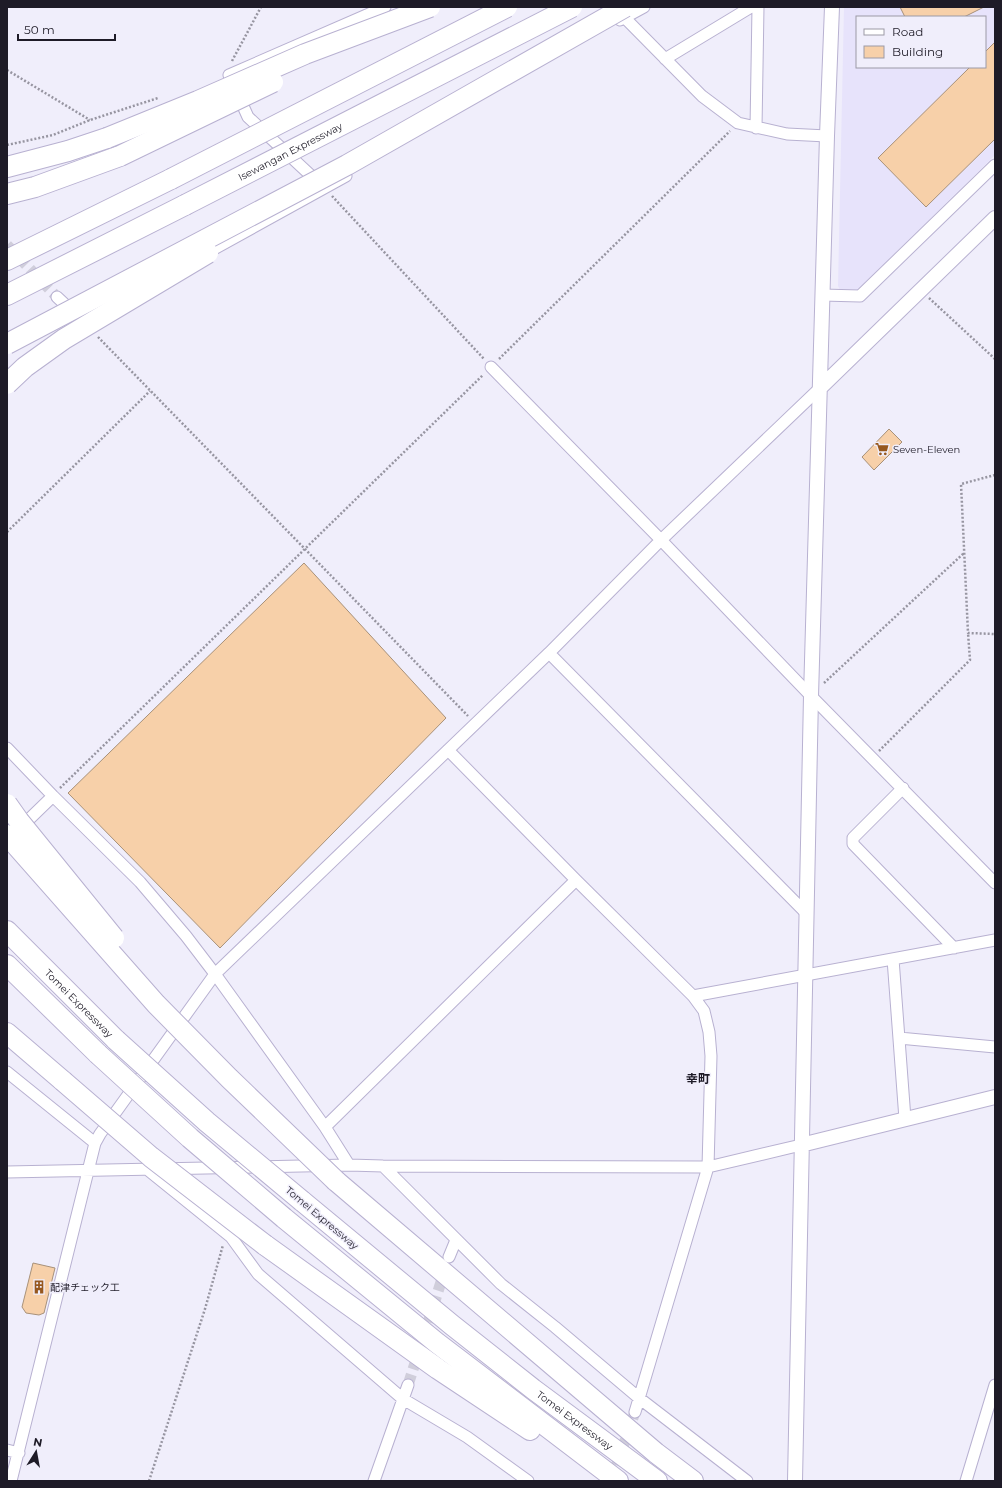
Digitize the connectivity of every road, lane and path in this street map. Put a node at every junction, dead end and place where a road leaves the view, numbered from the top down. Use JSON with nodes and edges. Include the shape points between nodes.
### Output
{"nodes":[{"id":1,"x":261,"y":7,"type":"edge"},
{"id":2,"x":385,"y":7,"type":"edge"},
{"id":3,"x":508,"y":7,"type":"edge"},
{"id":4,"x":572,"y":7,"type":"edge"},
{"id":5,"x":614,"y":7,"type":"edge"},
{"id":6,"x":644,"y":7,"type":"edge"},
{"id":7,"x":750,"y":7,"type":"edge"},
{"id":8,"x":758,"y":7,"type":"edge"},
{"id":9,"x":832,"y":7,"type":"edge"},
{"id":10,"x":428,"y":8,"type":"edge"},
{"id":11,"x":625,"y":12,"type":"edge"},
{"id":12,"x":665,"y":59,"type":"junction"},
{"id":13,"x":7,"y":70,"type":"edge"},
{"id":14,"x":229,"y":75,"type":"junction"},
{"id":15,"x":738,"y":124,"type":"junction"},
{"id":16,"x":756,"y":128,"type":"junction"},
{"id":17,"x":827,"y":136,"type":"junction"},
{"id":18,"x":7,"y":145,"type":"edge"},
{"id":19,"x":346,"y":165,"type":"junction"},
{"id":20,"x":995,"y":165,"type":"edge"},
{"id":21,"x":7,"y":167,"type":"edge"},
{"id":22,"x":324,"y":189,"type":"junction"},
{"id":23,"x":7,"y":194,"type":"edge"},
{"id":24,"x":995,"y":218,"type":"edge"},
{"id":25,"x":7,"y":260,"type":"edge"},
{"id":26,"x":921,"y":291,"type":"junction"},
{"id":27,"x":7,"y":295,"type":"edge"},
{"id":28,"x":822,"y":295,"type":"junction"},
{"id":29,"x":57,"y":297,"type":"tunnel mouth"},
{"id":30,"x":82,"y":321,"type":"junction"},
{"id":31,"x":7,"y":344,"type":"edge"},
{"id":32,"x":995,"y":359,"type":"edge"},
{"id":33,"x":492,"y":367,"type":"junction"},
{"id":34,"x":7,"y":378,"type":"edge"},
{"id":35,"x":7,"y":384,"type":"edge"},
{"id":36,"x":820,"y":388,"type":"junction"},
{"id":37,"x":150,"y":391,"type":"junction"},
{"id":38,"x":995,"y":475,"type":"edge"},
{"id":39,"x":7,"y":532,"type":"edge"},
{"id":40,"x":661,"y":540,"type":"junction"},
{"id":41,"x":304,"y":550,"type":"junction"},
{"id":42,"x":964,"y":552,"type":"junction"},
{"id":43,"x":968,"y":633,"type":"junction"},
{"id":44,"x":995,"y":634,"type":"edge"},
{"id":45,"x":549,"y":653,"type":"junction"},
{"id":46,"x":811,"y":696,"type":"junction"},
{"id":47,"x":475,"y":723,"type":"junction"},
{"id":48,"x":7,"y":748,"type":"edge"},
{"id":49,"x":448,"y":750,"type":"junction"},
{"id":50,"x":873,"y":757,"type":"junction"},
{"id":51,"x":903,"y":788,"type":"junction"},
{"id":52,"x":53,"y":796,"type":"junction"},
{"id":53,"x":7,"y":804,"type":"edge"},
{"id":54,"x":7,"y":835,"type":"edge"},
{"id":55,"x":7,"y":841,"type":"edge"},
{"id":56,"x":576,"y":880,"type":"junction"},
{"id":57,"x":995,"y":883,"type":"edge"},
{"id":58,"x":806,"y":913,"type":"junction"},
{"id":59,"x":7,"y":931,"type":"edge"},
{"id":60,"x":995,"y":940,"type":"edge"},
{"id":61,"x":954,"y":948,"type":"junction"},
{"id":62,"x":893,"y":960,"type":"junction"},
{"id":63,"x":7,"y":965,"type":"edge"},
{"id":64,"x":215,"y":974,"type":"junction"},
{"id":65,"x":806,"y":975,"type":"junction"},
{"id":66,"x":693,"y":996,"type":"junction"},
{"id":67,"x":7,"y":1029,"type":"edge"},
{"id":68,"x":7,"y":1033,"type":"edge"},
{"id":69,"x":899,"y":1038,"type":"junction"},
{"id":70,"x":995,"y":1047,"type":"edge"},
{"id":71,"x":37,"y":1059,"type":"junction"},
{"id":72,"x":7,"y":1072,"type":"edge"},
{"id":73,"x":230,"y":1078,"type":"junction"},
{"id":74,"x":995,"y":1097,"type":"edge"},
{"id":75,"x":905,"y":1119,"type":"junction"},
{"id":76,"x":325,"y":1127,"type":"junction"},
{"id":77,"x":95,"y":1143,"type":"junction"},
{"id":78,"x":802,"y":1145,"type":"junction"},
{"id":79,"x":349,"y":1165,"type":"junction"},
{"id":80,"x":383,"y":1166,"type":"junction"},
{"id":81,"x":708,"y":1167,"type":"junction"},
{"id":82,"x":89,"y":1170,"type":"junction"},
{"id":83,"x":148,"y":1170,"type":"junction"},
{"id":84,"x":7,"y":1172,"type":"edge"},
{"id":85,"x":226,"y":1233,"type":"junction"},
{"id":86,"x":456,"y":1240,"type":"junction"},
{"id":87,"x":449,"y":1257,"type":"tunnel mouth"},
{"id":88,"x":408,"y":1385,"type":"tunnel mouth"},
{"id":89,"x":995,"y":1385,"type":"edge"},
{"id":90,"x":639,"y":1398,"type":"junction"},
{"id":91,"x":403,"y":1399,"type":"junction"},
{"id":92,"x":635,"y":1412,"type":"tunnel mouth"},
{"id":93,"x":7,"y":1450,"type":"edge"},
{"id":94,"x":19,"y":1453,"type":"junction"},
{"id":95,"x":11,"y":1481,"type":"edge"},
{"id":96,"x":149,"y":1481,"type":"edge"},
{"id":97,"x":374,"y":1481,"type":"edge"},
{"id":98,"x":528,"y":1481,"type":"edge"},
{"id":99,"x":606,"y":1481,"type":"edge"},
{"id":100,"x":618,"y":1481,"type":"edge"},
{"id":101,"x":657,"y":1481,"type":"edge"},
{"id":102,"x":693,"y":1481,"type":"edge"},
{"id":103,"x":747,"y":1481,"type":"edge"},
{"id":104,"x":795,"y":1481,"type":"edge"},
{"id":105,"x":966,"y":1481,"type":"edge"}],
"edges":[{"from":1,"to":14,"type":"path","via":[[232,58]]},
{"from":2,"to":14,"type":"street"},
{"from":3,"to":25,"type":"highway","bridge":true},
{"from":4,"to":27,"type":"highway","name":"Isewangan Expressway","bridge":true},
{"from":5,"to":11,"type":"street"},
{"from":6,"to":11,"type":"street"},
{"from":7,"to":12,"type":"street"},
{"from":8,"to":16,"type":"street"},
{"from":9,"to":17,"type":"street"},
{"from":10,"to":21,"type":"highway","bridge":true,"via":[[305,54],[107,138]]},
{"from":10,"to":23,"type":"highway","bridge":true,"via":[[120,156],[35,187]]},
{"from":11,"to":12,"type":"street"},
{"from":11,"to":19,"type":"highway","bridge":true},
{"from":11,"to":22,"type":"street"},
{"from":12,"to":15,"type":"street","via":[[702,96]]},
{"from":13,"to":18,"type":"path","via":[[90,120],[53,135]]},
{"from":14,"to":22,"type":"street","via":[[248,118]]},
{"from":15,"to":16,"type":"street"},
{"from":15,"to":33,"type":"path"},
{"from":16,"to":17,"type":"street","via":[[787,134]]},
{"from":17,"to":28,"type":"street"},
{"from":19,"to":31,"type":"highway","bridge":true},
{"from":19,"to":35,"type":"highway","bridge":true,"via":[[213,250],[64,339],[25,367]]},
{"from":20,"to":28,"type":"street","via":[[860,296]]},
{"from":22,"to":30,"type":"street"},
{"from":22,"to":33,"type":"path"},
{"from":24,"to":26,"type":"street"},
{"from":26,"to":32,"type":"path"},
{"from":26,"to":36,"type":"street"},
{"from":28,"to":36,"type":"street"},
{"from":29,"to":30,"type":"street"},
{"from":30,"to":34,"type":"street"},
{"from":30,"to":37,"type":"path"},
{"from":33,"to":40,"type":"street"},
{"from":33,"to":41,"type":"path"},
{"from":36,"to":40,"type":"street"},
{"from":36,"to":46,"type":"street"},
{"from":37,"to":39,"type":"path"},
{"from":37,"to":41,"type":"path"},
{"from":38,"to":42,"type":"path","via":[[961,484]]},
{"from":40,"to":45,"type":"street"},
{"from":40,"to":46,"type":"street"},
{"from":41,"to":47,"type":"path"},
{"from":41,"to":52,"type":"path"},
{"from":42,"to":43,"type":"path"},
{"from":42,"to":46,"type":"path"},
{"from":43,"to":44,"type":"path"},
{"from":43,"to":50,"type":"path","via":[[970,660]]},
{"from":45,"to":47,"type":"street"},
{"from":45,"to":58,"type":"street"},
{"from":46,"to":50,"type":"street"},
{"from":46,"to":58,"type":"street"},
{"from":47,"to":49,"type":"street"},
{"from":48,"to":52,"type":"street"},
{"from":49,"to":56,"type":"street"},
{"from":49,"to":64,"type":"street"},
{"from":50,"to":51,"type":"street"},
{"from":51,"to":57,"type":"street"},
{"from":51,"to":61,"type":"street","via":[[853,838],[853,844]]},
{"from":52,"to":55,"type":"street"},
{"from":52,"to":64,"type":"street","via":[[140,882]]},
{"from":53,"to":73,"type":"highway","bridge":true,"via":[[18,821]]},
{"from":54,"to":73,"type":"highway","bridge":true,"via":[[156,1004]]},
{"from":56,"to":66,"type":"street"},
{"from":56,"to":76,"type":"street"},
{"from":58,"to":65,"type":"street"},
{"from":59,"to":101,"type":"highway","name":"Tomei Expressway","bridge":true,"via":[[116,1040],[206,1122],[533,1390]]},
{"from":60,"to":61,"type":"street"},
{"from":61,"to":62,"type":"street"},
{"from":62,"to":65,"type":"street"},
{"from":62,"to":69,"type":"street"},
{"from":63,"to":100,"type":"highway","bridge":true,"via":[[98,1054],[190,1138],[284,1218],[438,1343]]},
{"from":64,"to":76,"type":"street"},
{"from":64,"to":77,"type":"street"},
{"from":65,"to":66,"type":"street"},
{"from":65,"to":78,"type":"street"},
{"from":66,"to":81,"type":"street","via":[[704,1011],[710,1040]]},
{"from":67,"to":71,"type":"highway"},
{"from":68,"to":71,"type":"highway"},
{"from":69,"to":70,"type":"street"},
{"from":69,"to":75,"type":"street"},
{"from":71,"to":99,"type":"highway","bridge":true,"via":[[151,1157],[265,1245],[438,1369]]},
{"from":72,"to":77,"type":"street"},
{"from":73,"to":102,"type":"highway","bridge":true,"via":[[336,1181],[656,1454]]},
{"from":74,"to":75,"type":"street"},
{"from":75,"to":78,"type":"street"},
{"from":76,"to":79,"type":"street"},
{"from":77,"to":82,"type":"street"},
{"from":78,"to":81,"type":"street"},
{"from":78,"to":104,"type":"street"},
{"from":79,"to":80,"type":"street"},
{"from":79,"to":83,"type":"street"},
{"from":80,"to":81,"type":"street"},
{"from":80,"to":86,"type":"street"},
{"from":81,"to":90,"type":"street"},
{"from":82,"to":83,"type":"street"},
{"from":82,"to":84,"type":"street"},
{"from":82,"to":94,"type":"street"},
{"from":83,"to":85,"type":"street"},
{"from":85,"to":91,"type":"street","via":[[258,1274]]},
{"from":85,"to":96,"type":"path"},
{"from":86,"to":87,"type":"street"},
{"from":86,"to":90,"type":"street","via":[[501,1284]]},
{"from":88,"to":91,"type":"street"},
{"from":89,"to":105,"type":"street"},
{"from":90,"to":92,"type":"street"},
{"from":90,"to":103,"type":"street"},
{"from":91,"to":97,"type":"street"},
{"from":91,"to":98,"type":"street","via":[[467,1437]]},
{"from":93,"to":94,"type":"street"},
{"from":94,"to":95,"type":"street"}]}
